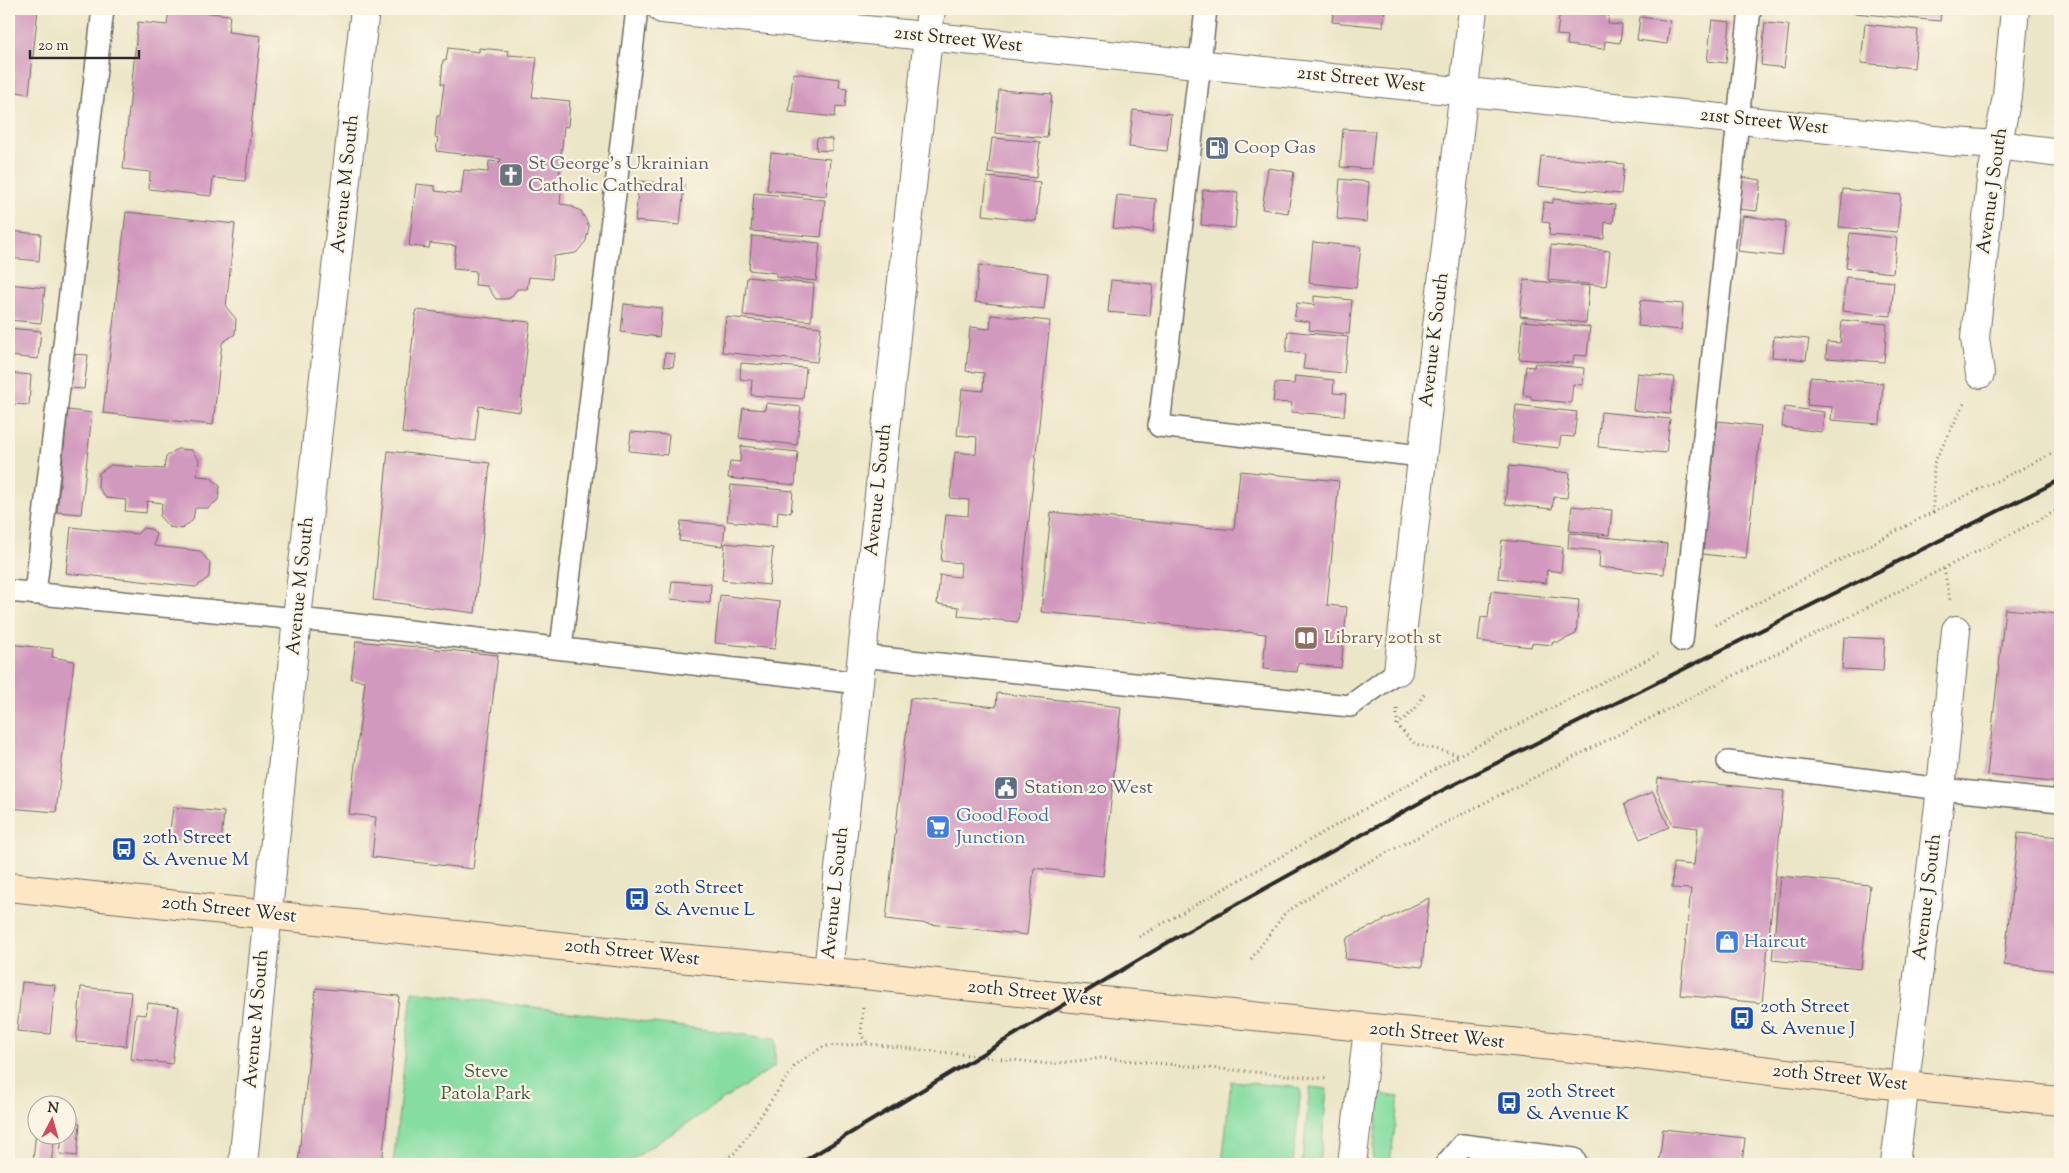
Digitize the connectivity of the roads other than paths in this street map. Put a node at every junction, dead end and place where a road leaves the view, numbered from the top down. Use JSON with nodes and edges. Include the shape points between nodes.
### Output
{"nodes":[{"id":1,"x":104,"y":9,"type":"edge"},
{"id":2,"x":365,"y":9,"type":"edge"},
{"id":3,"x":637,"y":9,"type":"edge"},
{"id":4,"x":662,"y":9,"type":"edge"},
{"id":5,"x":931,"y":9,"type":"edge"},
{"id":6,"x":1206,"y":9,"type":"edge"},
{"id":7,"x":1473,"y":9,"type":"edge"},
{"id":8,"x":1750,"y":9,"type":"edge"},
{"id":9,"x":2015,"y":9,"type":"edge"},
{"id":10,"x":928,"y":37,"type":"junction"},
{"id":11,"x":1201,"y":63,"type":"junction"},
{"id":12,"x":1464,"y":91,"type":"junction"},
{"id":13,"x":1738,"y":119,"type":"junction"},
{"id":14,"x":1998,"y":145,"type":"junction"},
{"id":15,"x":2060,"y":153,"type":"edge"},
{"id":16,"x":1980,"y":374,"type":"dead end"},
{"id":17,"x":1421,"y":456,"type":"junction"},
{"id":18,"x":9,"y":591,"type":"edge"},
{"id":19,"x":35,"y":594,"type":"junction"},
{"id":20,"x":297,"y":618,"type":"junction"},
{"id":21,"x":1956,"y":630,"type":"dead end"},
{"id":22,"x":1682,"y":641,"type":"dead end"},
{"id":23,"x":561,"y":648,"type":"junction"},
{"id":24,"x":861,"y":656,"type":"junction"},
{"id":25,"x":1398,"y":671,"type":"joint"},
{"id":26,"x":858,"y":683,"type":"junction"},
{"id":27,"x":1728,"y":762,"type":"dead end"},
{"id":28,"x":1941,"y":789,"type":"junction"},
{"id":29,"x":2060,"y":801,"type":"edge"},
{"id":30,"x":9,"y":887,"type":"edge"},
{"id":31,"x":267,"y":914,"type":"junction"},
{"id":32,"x":828,"y":972,"type":"junction"},
{"id":33,"x":1368,"y":1029,"type":"junction"},
{"id":34,"x":1905,"y":1085,"type":"junction"},
{"id":35,"x":2060,"y":1101,"type":"edge"},
{"id":36,"x":243,"y":1164,"type":"edge"},
{"id":37,"x":1352,"y":1164,"type":"edge"},
{"id":38,"x":1446,"y":1164,"type":"edge"},
{"id":39,"x":1577,"y":1164,"type":"edge"},
{"id":40,"x":1896,"y":1164,"type":"edge"}],
"edges":[{"from":1,"to":19,"type":"lane"},
{"from":2,"to":20,"type":"street","name":"Avenue M South"},
{"from":3,"to":23,"type":"lane"},
{"from":4,"to":10,"type":"street","name":"21st Street West"},
{"from":5,"to":10,"type":"street","name":"Avenue L South"},
{"from":6,"to":11,"type":"lane"},
{"from":7,"to":12,"type":"street","name":"Avenue K South"},
{"from":8,"to":13,"type":"lane"},
{"from":9,"to":14,"type":"street","name":"Avenue J South","via":[[2007,96]]},
{"from":10,"to":11,"type":"street","name":"21st Street West"},
{"from":10,"to":24,"type":"street","name":"Avenue L South"},
{"from":11,"to":12,"type":"street","name":"21st Street West"},
{"from":11,"to":17,"type":"lane","via":[[1158,426]]},
{"from":12,"to":13,"type":"street","name":"21st Street West"},
{"from":12,"to":17,"type":"street","name":"Avenue K South"},
{"from":13,"to":14,"type":"street","name":"21st Street West"},
{"from":13,"to":22,"type":"lane"},
{"from":14,"to":15,"type":"street","name":"21st Street West"},
{"from":14,"to":16,"type":"street","name":"Avenue J South","via":[[1991,180],[1975,338]]},
{"from":17,"to":25,"type":"street","name":"Avenue K South"},
{"from":18,"to":19,"type":"lane"},
{"from":19,"to":20,"type":"lane"},
{"from":20,"to":23,"type":"lane"},
{"from":20,"to":31,"type":"street","name":"Avenue M South"},
{"from":21,"to":28,"type":"street","name":"Avenue J South"},
{"from":23,"to":26,"type":"lane"},
{"from":24,"to":25,"type":"lane","via":[[1350,706]]},
{"from":24,"to":26,"type":"street","name":"Avenue L South"},
{"from":26,"to":32,"type":"street","name":"Avenue L South"},
{"from":27,"to":28,"type":"lane"},
{"from":28,"to":29,"type":"lane"},
{"from":28,"to":34,"type":"street","name":"Avenue J South"},
{"from":30,"to":31,"type":"main road","name":"20th Street West"},
{"from":31,"to":32,"type":"main road","name":"20th Street West"},
{"from":31,"to":36,"type":"street","name":"Avenue M South"},
{"from":32,"to":33,"type":"main road","name":"20th Street West"},
{"from":33,"to":34,"type":"main road","name":"20th Street West"},
{"from":33,"to":37,"type":"street"},
{"from":34,"to":35,"type":"main road","name":"20th Street West"},
{"from":34,"to":40,"type":"street","name":"Avenue J South"},
{"from":38,"to":39,"type":"lane","via":[[1462,1144],[1574,1159]]}]}
